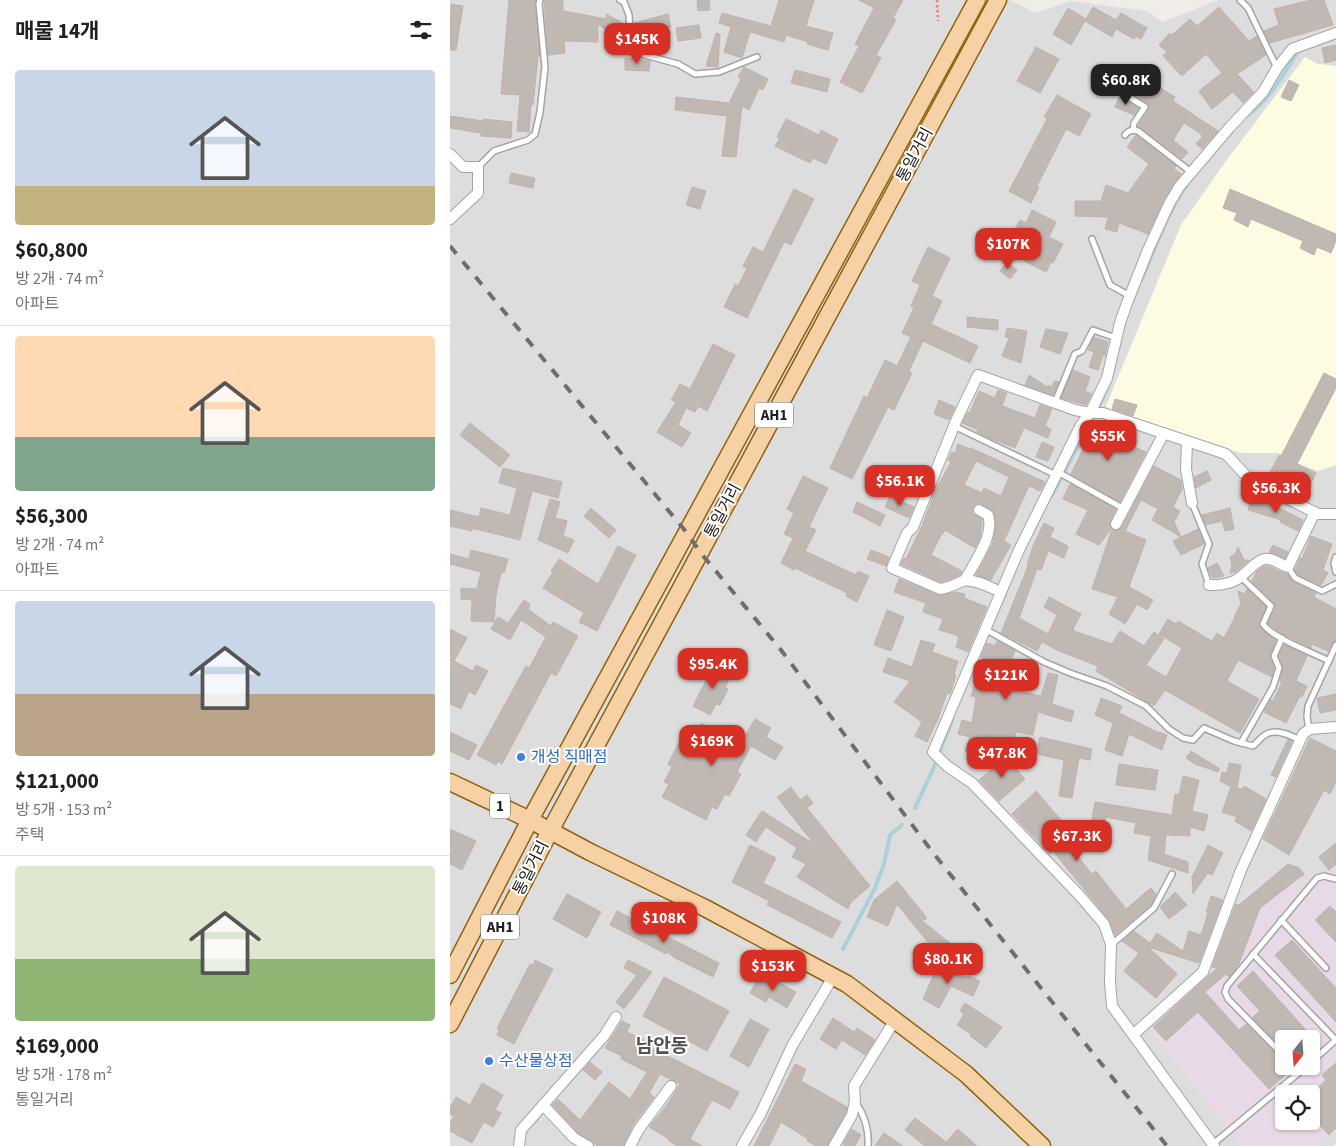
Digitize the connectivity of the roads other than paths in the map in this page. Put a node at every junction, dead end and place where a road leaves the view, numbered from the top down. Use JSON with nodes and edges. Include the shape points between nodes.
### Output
{"nodes":[{"id":1,"x":540,"y":0,"type":"edge"},
{"id":2,"x":620,"y":0,"type":"edge"},
{"id":3,"x":977,"y":0,"type":"edge"},
{"id":4,"x":998,"y":0,"type":"edge"},
{"id":5,"x":1240,"y":0,"type":"edge"},
{"id":6,"x":1336,"y":33,"type":"edge"},
{"id":7,"x":757,"y":57,"type":"dead end"},
{"id":8,"x":1277,"y":68,"type":"junction"},
{"id":9,"x":1114,"y":88,"type":"dead end"},
{"id":10,"x":1133,"y":130,"type":"junction"},
{"id":11,"x":1124,"y":136,"type":"dead end"},
{"id":12,"x":450,"y":154,"type":"edge"},
{"id":13,"x":478,"y":167,"type":"junction"},
{"id":14,"x":1192,"y":172,"type":"junction"},
{"id":15,"x":450,"y":219,"type":"edge"},
{"id":16,"x":1092,"y":239,"type":"dead end"},
{"id":17,"x":1130,"y":296,"type":"junction"},
{"id":18,"x":1117,"y":338,"type":"junction"},
{"id":19,"x":1055,"y":402,"type":"junction"},
{"id":20,"x":1091,"y":413,"type":"junction"},
{"id":21,"x":954,"y":426,"type":"junction"},
{"id":22,"x":1164,"y":434,"type":"junction"},
{"id":23,"x":1186,"y":441,"type":"junction"},
{"id":24,"x":1058,"y":473,"type":"junction"},
{"id":25,"x":1192,"y":503,"type":"joint"},
{"id":26,"x":1124,"y":509,"type":"junction"},
{"id":27,"x":979,"y":510,"type":"dead end"},
{"id":28,"x":1315,"y":512,"type":"junction"},
{"id":29,"x":1336,"y":514,"type":"edge"},
{"id":30,"x":1116,"y":524,"type":"dead end"},
{"id":31,"x":1336,"y":557,"type":"edge"},
{"id":32,"x":1288,"y":567,"type":"junction"},
{"id":33,"x":1336,"y":572,"type":"edge"},
{"id":34,"x":1241,"y":578,"type":"junction"},
{"id":35,"x":965,"y":580,"type":"junction"},
{"id":36,"x":1336,"y":584,"type":"edge"},
{"id":37,"x":1209,"y":585,"type":"joint"},
{"id":38,"x":1001,"y":592,"type":"junction"},
{"id":39,"x":988,"y":630,"type":"junction"},
{"id":40,"x":1282,"y":638,"type":"junction"},
{"id":41,"x":1336,"y":646,"type":"edge"},
{"id":42,"x":1329,"y":661,"type":"junction"},
{"id":43,"x":1336,"y":727,"type":"edge"},
{"id":44,"x":1309,"y":730,"type":"junction"},
{"id":45,"x":1300,"y":740,"type":"junction"},
{"id":46,"x":1241,"y":743,"type":"junction"},
{"id":47,"x":450,"y":782,"type":"edge"},
{"id":48,"x":530,"y":820,"type":"junction"},
{"id":49,"x":550,"y":831,"type":"junction"},
{"id":50,"x":1172,"y":874,"type":"dead end"},
{"id":51,"x":1336,"y":879,"type":"edge"},
{"id":52,"x":1281,"y":920,"type":"junction"},
{"id":53,"x":1111,"y":944,"type":"junction"},
{"id":54,"x":1253,"y":954,"type":"junction"},
{"id":55,"x":1326,"y":968,"type":"dead end"},
{"id":56,"x":450,"y":975,"type":"edge"},
{"id":57,"x":833,"y":977,"type":"junction"},
{"id":58,"x":616,"y":1017,"type":"dead end"},
{"id":59,"x":895,"y":1020,"type":"junction"},
{"id":60,"x":450,"y":1024,"type":"edge"},
{"id":61,"x":1134,"y":1034,"type":"junction"},
{"id":62,"x":1336,"y":1040,"type":"edge"},
{"id":63,"x":1275,"y":1047,"type":"edge"},
{"id":64,"x":1320,"y":1054,"type":"edge"},
{"id":65,"x":1296,"y":1075,"type":"edge"},
{"id":66,"x":671,"y":1086,"type":"dead end"},
{"id":67,"x":854,"y":1101,"type":"junction"},
{"id":68,"x":542,"y":1105,"type":"junction"},
{"id":69,"x":1213,"y":1145,"type":"edge"},
{"id":70,"x":519,"y":1146,"type":"edge"},
{"id":71,"x":588,"y":1146,"type":"edge"},
{"id":72,"x":630,"y":1146,"type":"edge"},
{"id":73,"x":742,"y":1146,"type":"edge"},
{"id":74,"x":834,"y":1146,"type":"edge"},
{"id":75,"x":868,"y":1146,"type":"edge"},
{"id":76,"x":1042,"y":1146,"type":"edge"}],
"edges":[{"from":1,"to":13,"type":"lane","via":[[545,67],[535,134],[528,140],[494,151]]},
{"from":2,"to":7,"type":"lane","via":[[629,15],[634,46],[641,54],[678,64],[695,74],[718,72]]},
{"from":3,"to":48,"type":"main road","name":"통일거리","number":"AH1"},
{"from":4,"to":49,"type":"main road","name":"통일거리","number":"AH1"},
{"from":5,"to":8,"type":"lane","via":[[1248,8]]},
{"from":6,"to":8,"type":"street","via":[[1292,49]]},
{"from":8,"to":14,"type":"street","via":[[1263,92]]},
{"from":9,"to":10,"type":"lane","via":[[1145,107]]},
{"from":10,"to":11,"type":"lane"},
{"from":10,"to":14,"type":"lane","via":[[1149,138]]},
{"from":12,"to":13,"type":"street","via":[[463,167]]},
{"from":13,"to":15,"type":"street","via":[[478,193]]},
{"from":14,"to":17,"type":"street","via":[[1169,204]]},
{"from":16,"to":17,"type":"lane","via":[[1110,285]]},
{"from":17,"to":18,"type":"street"},
{"from":18,"to":19,"type":"lane","via":[[1094,330],[1082,351],[1076,354]]},
{"from":18,"to":20,"type":"street","via":[[1107,378]]},
{"from":19,"to":20,"type":"street"},
{"from":19,"to":21,"type":"street","via":[[978,375]]},
{"from":20,"to":22,"type":"street","via":[[1103,413]]},
{"from":20,"to":24,"type":"street","via":[[1081,424]]},
{"from":21,"to":24,"type":"lane"},
{"from":21,"to":35,"type":"street","via":[[913,527],[907,533],[892,568],[940,588]]},
{"from":22,"to":23,"type":"street"},
{"from":22,"to":26,"type":"street"},
{"from":23,"to":25,"type":"street","via":[[1186,469]]},
{"from":23,"to":28,"type":"street","via":[[1226,454],[1250,480]]},
{"from":24,"to":26,"type":"lane"},
{"from":24,"to":38,"type":"street"},
{"from":25,"to":37,"type":"lane","via":[[1209,544],[1202,564]]},
{"from":26,"to":30,"type":"street"},
{"from":27,"to":35,"type":"street","via":[[988,515],[991,526]]},
{"from":28,"to":29,"type":"street"},
{"from":28,"to":32,"type":"street"},
{"from":31,"to":33,"type":"lane"},
{"from":32,"to":34,"type":"street","via":[[1270,559],[1264,560]]},
{"from":32,"to":36,"type":"lane","via":[[1294,578],[1322,591]]},
{"from":34,"to":37,"type":"street","via":[[1221,585]]},
{"from":34,"to":40,"type":"lane","via":[[1271,606],[1263,624]]},
{"from":35,"to":38,"type":"street"},
{"from":38,"to":39,"type":"street"},
{"from":39,"to":46,"type":"lane","via":[[1044,662],[1107,686],[1146,706],[1182,738],[1193,740],[1204,728]]},
{"from":39,"to":53,"type":"street","via":[[933,752],[972,783],[1080,896],[1104,924]]},
{"from":40,"to":42,"type":"lane"},
{"from":40,"to":46,"type":"lane","via":[[1274,656],[1279,668],[1274,688]]},
{"from":41,"to":42,"type":"lane"},
{"from":42,"to":44,"type":"lane","via":[[1308,706]]},
{"from":43,"to":44,"type":"street"},
{"from":44,"to":45,"type":"street"},
{"from":45,"to":46,"type":"lane","via":[[1282,732],[1271,732],[1253,746]]},
{"from":45,"to":61,"type":"street","via":[[1241,870],[1203,972]]},
{"from":47,"to":48,"type":"main road","number":"1"},
{"from":48,"to":49,"type":"main road","number":"1"},
{"from":48,"to":56,"type":"main road","name":"통일거리","number":"AH1"},
{"from":49,"to":57,"type":"main road","number":"1","via":[[705,908]]},
{"from":49,"to":60,"type":"main road","name":"통일거리","number":"AH1"},
{"from":50,"to":53,"type":"lane","via":[[1154,908]]},
{"from":51,"to":52,"type":"lane","via":[[1318,878]]},
{"from":52,"to":54,"type":"lane"},
{"from":52,"to":55,"type":"lane"},
{"from":53,"to":61,"type":"street","via":[[1112,1006]]},
{"from":54,"to":62,"type":"lane"},
{"from":54,"to":63,"type":"lane","via":[[1225,992]]},
{"from":57,"to":59,"type":"main road","number":"1"},
{"from":57,"to":73,"type":"street","via":[[792,1046]]},
{"from":58,"to":68,"type":"street","via":[[604,1036]]},
{"from":59,"to":67,"type":"street","via":[[854,1086]]},
{"from":59,"to":76,"type":"main road","number":"1","via":[[966,1074]]},
{"from":61,"to":69,"type":"street"},
{"from":62,"to":64,"type":"lane"},
{"from":65,"to":69,"type":"lane"},
{"from":66,"to":72,"type":"street"},
{"from":67,"to":74,"type":"street","via":[[852,1115]]},
{"from":67,"to":75,"type":"lane","via":[[864,1115]]},
{"from":68,"to":70,"type":"street","via":[[521,1130]]},
{"from":68,"to":71,"type":"street","via":[[574,1138]]}]}
